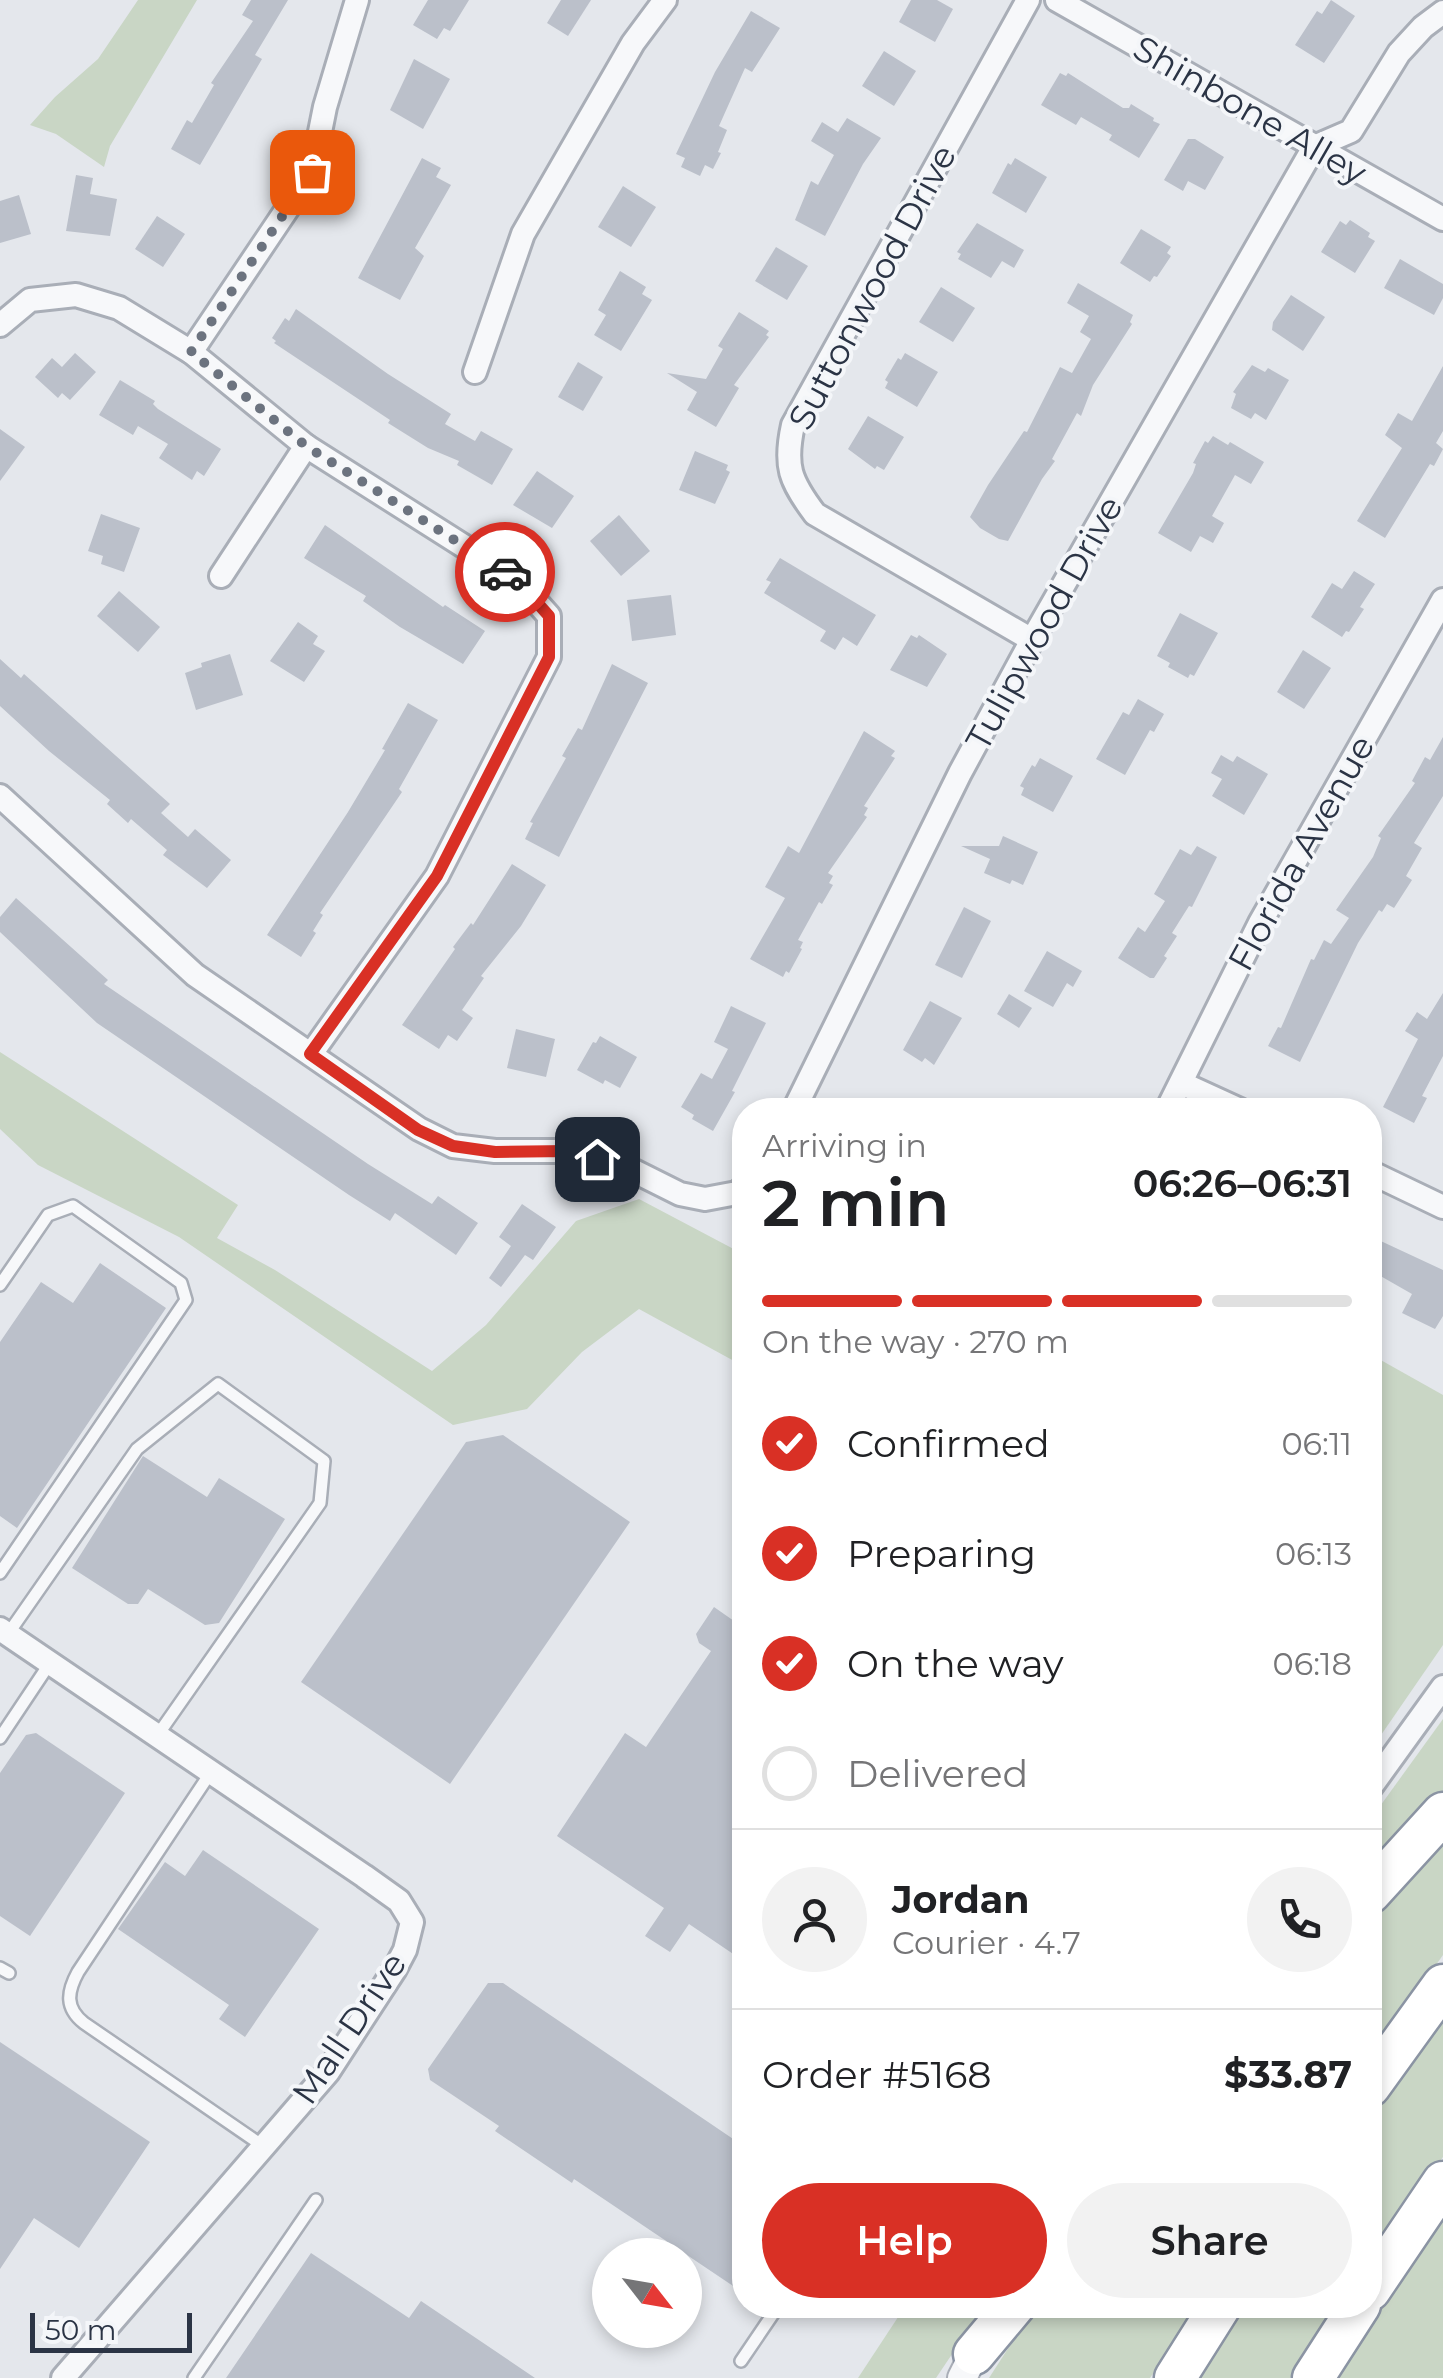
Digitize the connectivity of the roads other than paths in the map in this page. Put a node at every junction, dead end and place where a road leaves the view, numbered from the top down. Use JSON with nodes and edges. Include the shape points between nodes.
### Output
{"nodes":[{"id":1,"x":358,"y":0,"type":"edge"},
{"id":2,"x":665,"y":0,"type":"edge"},
{"id":3,"x":1028,"y":0,"type":"edge"},
{"id":4,"x":1056,"y":0,"type":"edge"},
{"id":5,"x":1443,"y":12,"type":"edge"},
{"id":6,"x":1314,"y":147,"type":"junction"},
{"id":7,"x":1443,"y":219,"type":"edge"},
{"id":8,"x":0,"y":325,"type":"edge"},
{"id":9,"x":191,"y":352,"type":"junction"},
{"id":10,"x":475,"y":372,"type":"dead end"},
{"id":11,"x":306,"y":446,"type":"junction"},
{"id":12,"x":221,"y":576,"type":"dead end"},
{"id":13,"x":1443,"y":600,"type":"edge"},
{"id":14,"x":1032,"y":640,"type":"junction"},
{"id":15,"x":0,"y":796,"type":"edge"},
{"id":16,"x":310,"y":1054,"type":"junction"},
{"id":17,"x":1181,"y":1083,"type":"junction"},
{"id":18,"x":800,"y":1098,"type":"edge"},
{"id":19,"x":1173,"y":1098,"type":"edge"},
{"id":20,"x":1214,"y":1098,"type":"edge"},
{"id":21,"x":1382,"y":1178,"type":"edge"},
{"id":22,"x":732,"y":1194,"type":"edge"},
{"id":23,"x":1443,"y":1208,"type":"edge"},
{"id":24,"x":0,"y":1285,"type":"edge"},
{"id":25,"x":0,"y":1574,"type":"edge"},
{"id":26,"x":4,"y":1632,"type":"edge"},
{"id":27,"x":50,"y":1663,"type":"junction"},
{"id":28,"x":1443,"y":1687,"type":"edge"},
{"id":29,"x":157,"y":1736,"type":"junction"},
{"id":30,"x":0,"y":1738,"type":"edge"},
{"id":31,"x":1382,"y":1771,"type":"edge"},
{"id":32,"x":211,"y":1772,"type":"junction"},
{"id":33,"x":1443,"y":1812,"type":"edge"},
{"id":34,"x":1382,"y":1879,"type":"edge"},
{"id":35,"x":1443,"y":1984,"type":"edge"},
{"id":36,"x":1382,"y":2069,"type":"edge"},
{"id":37,"x":263,"y":2146,"type":"junction"},
{"id":38,"x":1443,"y":2182,"type":"edge"},
{"id":39,"x":316,"y":2200,"type":"dead end"},
{"id":40,"x":1382,"y":2272,"type":"edge"},
{"id":41,"x":770,"y":2318,"type":"edge"},
{"id":42,"x":999,"y":2318,"type":"edge"},
{"id":43,"x":1006,"y":2318,"type":"edge"},
{"id":44,"x":1213,"y":2318,"type":"edge"},
{"id":45,"x":1351,"y":2318,"type":"edge"},
{"id":46,"x":741,"y":2361,"type":"dead end"},
{"id":47,"x":968,"y":2366,"type":"edge"},
{"id":48,"x":63,"y":2378,"type":"edge"},
{"id":49,"x":194,"y":2378,"type":"edge"},
{"id":50,"x":1175,"y":2378,"type":"edge"},
{"id":51,"x":1312,"y":2378,"type":"edge"}],
"edges":[{"from":1,"to":9,"type":"street","via":[[312,172]]},
{"from":2,"to":10,"type":"street","via":[[633,42],[522,234]]},
{"from":3,"to":14,"type":"street","name":"Suttonwood Drive","via":[[792,425],[786,454],[794,486],[815,514]]},
{"from":4,"to":6,"type":"street","name":"Shinbone Alley"},
{"from":5,"to":6,"type":"street","via":[[1399,53],[1351,131]]},
{"from":6,"to":7,"type":"street","name":"Shinbone Alley"},
{"from":6,"to":14,"type":"street","name":"Tulipwood Drive"},
{"from":8,"to":9,"type":"street","via":[[30,300],[76,295],[120,308]]},
{"from":9,"to":11,"type":"street"},
{"from":11,"to":12,"type":"street"},
{"from":11,"to":16,"type":"street","via":[[517,580],[549,616],[549,657],[437,876]]},
{"from":13,"to":17,"type":"street","name":"Florida Avenue","via":[[1260,923]]},
{"from":14,"to":18,"type":"street","name":"Tulipwood Drive"},
{"from":15,"to":16,"type":"street","via":[[195,975]]},
{"from":16,"to":22,"type":"street","via":[[418,1130],[453,1146],[568,1151],[626,1167],[680,1194],[705,1199]]},
{"from":17,"to":19,"type":"street","name":"Florida Avenue"},
{"from":17,"to":20,"type":"street"},
{"from":21,"to":23,"type":"street"},
{"from":24,"to":25,"type":"lane","via":[[48,1215],[73,1206],[181,1282],[186,1300]]},
{"from":26,"to":27,"type":"street","name":"Mall Drive"},
{"from":26,"to":29,"type":"lane","via":[[137,1450],[218,1384],[324,1461],[320,1503]]},
{"from":27,"to":29,"type":"street","name":"Mall Drive"},
{"from":27,"to":30,"type":"lane"},
{"from":28,"to":31,"type":"street"},
{"from":29,"to":32,"type":"street","name":"Mall Drive"},
{"from":32,"to":37,"type":"lane","via":[[78,1972],[69,2001],[84,2023]]},
{"from":32,"to":37,"type":"street","name":"Mall Drive","via":[[399,1901],[412,1922],[395,1969],[328,2072]]},
{"from":33,"to":34,"type":"highway"},
{"from":35,"to":36,"type":"highway"},
{"from":37,"to":48,"type":"street","name":"Mall Drive"},
{"from":38,"to":40,"type":"highway"},
{"from":39,"to":49,"type":"lane"},
{"from":41,"to":46,"type":"lane"},
{"from":42,"to":47,"type":"street"},
{"from":43,"to":47,"type":"highway"},
{"from":44,"to":50,"type":"highway"},
{"from":45,"to":51,"type":"highway"}]}
